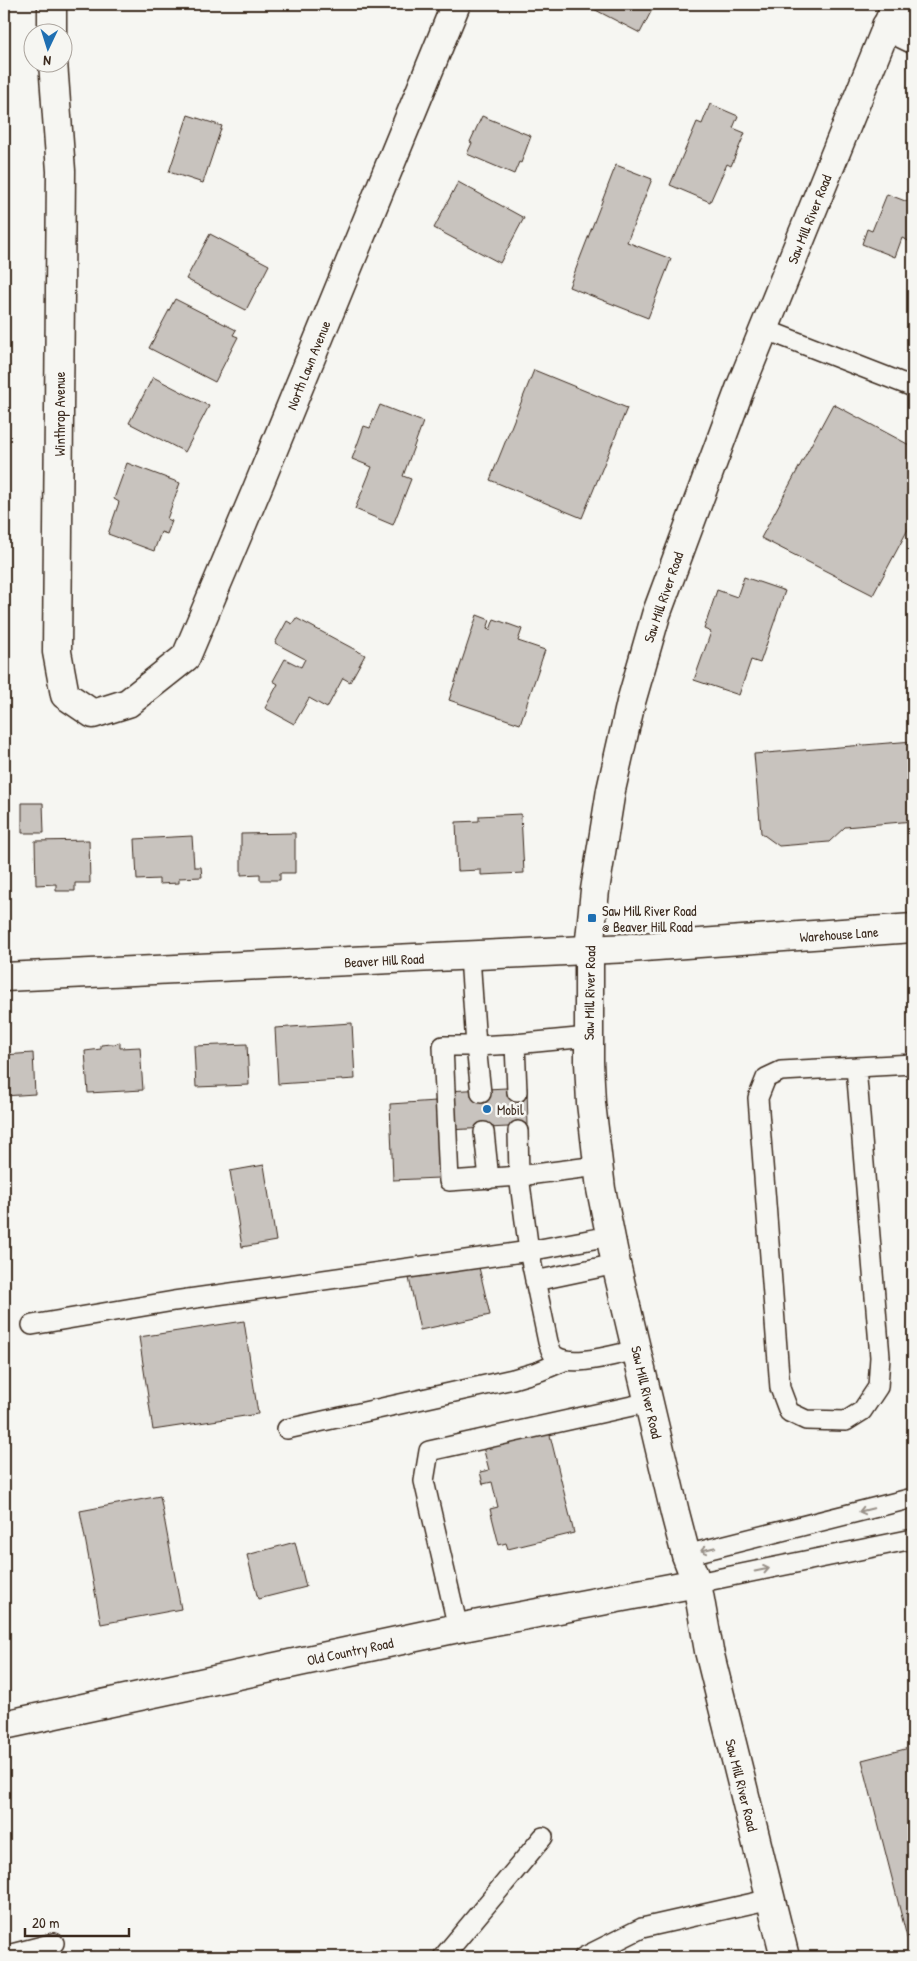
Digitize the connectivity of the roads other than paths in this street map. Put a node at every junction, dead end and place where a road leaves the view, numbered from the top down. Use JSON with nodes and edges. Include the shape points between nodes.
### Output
{"nodes":[{"id":1,"x":52,"y":4,"type":"edge"},
{"id":2,"x":456,"y":4,"type":"edge"},
{"id":3,"x":891,"y":15,"type":"edge"},
{"id":4,"x":52,"y":22,"type":"edge"},
{"id":5,"x":913,"y":39,"type":"edge"},
{"id":6,"x":54,"y":72,"type":"edge"},
{"id":7,"x":764,"y":328,"type":"junction"},
{"id":8,"x":913,"y":387,"type":"edge"},
{"id":9,"x":128,"y":703,"type":"joint"},
{"id":10,"x":913,"y":928,"type":"edge"},
{"id":11,"x":765,"y":939,"type":"joint"},
{"id":12,"x":589,"y":949,"type":"junction"},
{"id":13,"x":470,"y":956,"type":"junction"},
{"id":14,"x":4,"y":976,"type":"edge"},
{"id":15,"x":588,"y":1037,"type":"junction"},
{"id":16,"x":515,"y":1044,"type":"junction"},
{"id":17,"x":476,"y":1046,"type":"junction"},
{"id":18,"x":913,"y":1064,"type":"edge"},
{"id":19,"x":856,"y":1067,"type":"junction"},
{"id":20,"x":517,"y":1092,"type":"dead end"},
{"id":21,"x":481,"y":1093,"type":"dead end"},
{"id":22,"x":518,"y":1130,"type":"dead end"},
{"id":23,"x":484,"y":1132,"type":"dead end"},
{"id":24,"x":598,"y":1166,"type":"junction"},
{"id":25,"x":520,"y":1176,"type":"junction"},
{"id":26,"x":489,"y":1179,"type":"junction"},
{"id":27,"x":610,"y":1236,"type":"junction"},
{"id":28,"x":529,"y":1251,"type":"junction"},
{"id":29,"x":616,"y":1264,"type":"junction"},
{"id":30,"x":535,"y":1281,"type":"junction"},
{"id":31,"x":32,"y":1325,"type":"dead end"},
{"id":32,"x":637,"y":1350,"type":"junction"},
{"id":33,"x":564,"y":1360,"type":"junction"},
{"id":34,"x":650,"y":1402,"type":"junction"},
{"id":35,"x":287,"y":1429,"type":"dead end"},
{"id":36,"x":913,"y":1498,"type":"edge"},
{"id":37,"x":913,"y":1539,"type":"edge"},
{"id":38,"x":686,"y":1555,"type":"junction"},
{"id":39,"x":697,"y":1583,"type":"junction"},
{"id":40,"x":458,"y":1628,"type":"junction"},
{"id":41,"x":4,"y":1725,"type":"edge"},
{"id":42,"x":543,"y":1837,"type":"dead end"},
{"id":43,"x":771,"y":1899,"type":"junction"},
{"id":44,"x":54,"y":1943,"type":"dead end"},
{"id":45,"x":4,"y":1956,"type":"edge"},
{"id":46,"x":443,"y":1957,"type":"edge"},
{"id":47,"x":584,"y":1957,"type":"edge"},
{"id":48,"x":786,"y":1957,"type":"edge"}],
"edges":[{"from":1,"to":4,"type":"street"},
{"from":2,"to":9,"type":"street","name":"North Lawn Avenue","via":[[186,657]]},
{"from":3,"to":5,"type":"street"},
{"from":3,"to":7,"type":"street","name":"Saw Mill River Road"},
{"from":6,"to":9,"type":"street","name":"Winthrop Avenue","via":[[60,171],[57,652],[65,695],[93,714]]},
{"from":7,"to":8,"type":"lane"},
{"from":7,"to":12,"type":"street","name":"Saw Mill River Road","via":[[675,559],[638,673],[611,790],[596,880]]},
{"from":10,"to":11,"type":"street","name":"Warehouse Lane"},
{"from":11,"to":12,"type":"street","name":"Beaver Hill Road"},
{"from":12,"to":13,"type":"street","name":"Beaver Hill Road"},
{"from":12,"to":15,"type":"street","name":"Saw Mill River Road"},
{"from":13,"to":14,"type":"street","name":"Beaver Hill Road"},
{"from":13,"to":17,"type":"lane"},
{"from":15,"to":16,"type":"lane"},
{"from":15,"to":24,"type":"street","name":"Saw Mill River Road"},
{"from":16,"to":17,"type":"lane"},
{"from":16,"to":20,"type":"lane"},
{"from":17,"to":21,"type":"lane"},
{"from":17,"to":26,"type":"lane","via":[[443,1046],[449,1181]]},
{"from":18,"to":19,"type":"lane"},
{"from":19,"to":19,"type":"lane","via":[[781,1071],[766,1078],[758,1098],[780,1388],[789,1412],[806,1420],[846,1421],[862,1411],[878,1386],[880,1357]]},
{"from":22,"to":25,"type":"lane"},
{"from":23,"to":26,"type":"lane"},
{"from":24,"to":25,"type":"lane"},
{"from":24,"to":27,"type":"street","name":"Saw Mill River Road"},
{"from":25,"to":26,"type":"lane"},
{"from":25,"to":28,"type":"lane"},
{"from":27,"to":28,"type":"lane"},
{"from":27,"to":29,"type":"street","name":"Saw Mill River Road"},
{"from":28,"to":30,"type":"lane"},
{"from":28,"to":31,"type":"lane"},
{"from":29,"to":30,"type":"lane"},
{"from":29,"to":32,"type":"street","name":"Saw Mill River Road"},
{"from":30,"to":33,"type":"lane","via":[[548,1342],[553,1354]]},
{"from":32,"to":33,"type":"lane","via":[[579,1361]]},
{"from":32,"to":34,"type":"street","name":"Saw Mill River Road"},
{"from":33,"to":35,"type":"lane","via":[[513,1379]]},
{"from":34,"to":38,"type":"street","name":"Saw Mill River Road"},
{"from":34,"to":40,"type":"lane","via":[[429,1451],[424,1481]]},
{"from":36,"to":38,"type":"lane","one_way":true},
{"from":39,"to":37,"type":"lane","one_way":true},
{"from":38,"to":39,"type":"street","name":"Saw Mill River Road"},
{"from":39,"to":40,"type":"street","name":"Old Country Road"},
{"from":39,"to":43,"type":"street","name":"Saw Mill River Road","via":[[709,1651]]},
{"from":40,"to":41,"type":"street","name":"Old Country Road"},
{"from":42,"to":46,"type":"lane"},
{"from":43,"to":47,"type":"lane","via":[[642,1928]]},
{"from":43,"to":48,"type":"street","name":"Saw Mill River Road"},
{"from":44,"to":45,"type":"lane"}]}
